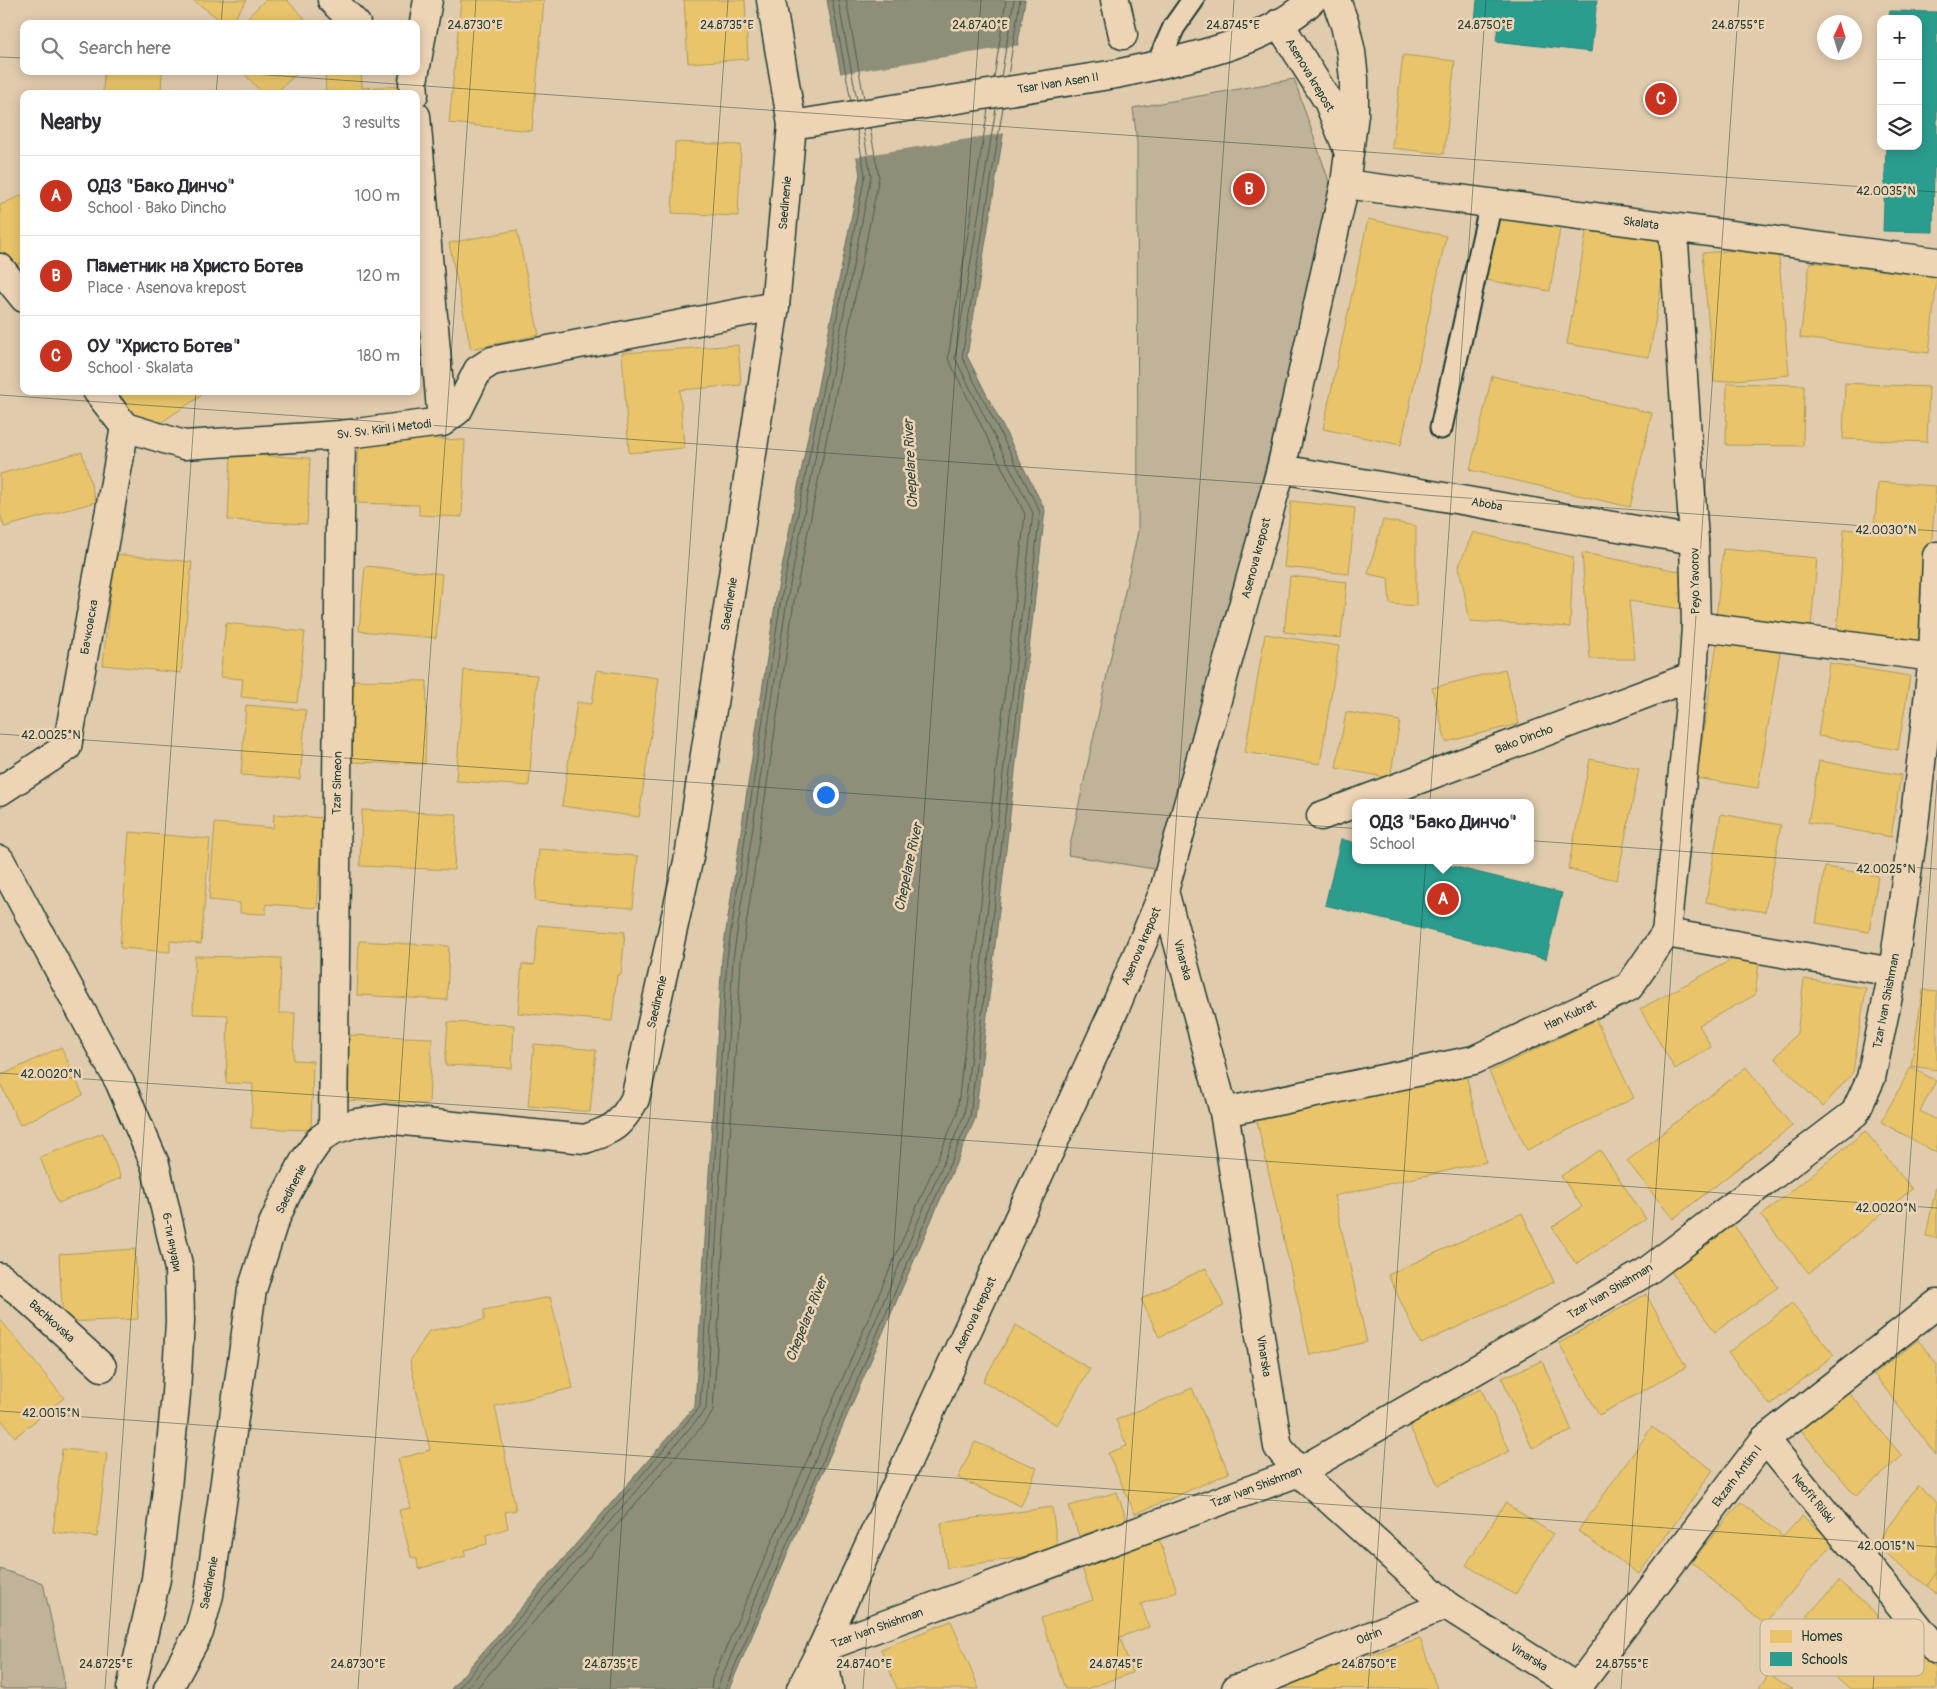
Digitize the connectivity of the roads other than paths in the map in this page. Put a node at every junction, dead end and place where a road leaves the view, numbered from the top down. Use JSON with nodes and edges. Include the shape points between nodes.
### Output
{"nodes":[{"id":1,"x":332,"y":0,"type":"edge"},
{"id":2,"x":428,"y":0,"type":"edge"},
{"id":3,"x":771,"y":0,"type":"edge"},
{"id":4,"x":1115,"y":0,"type":"edge"},
{"id":5,"x":1193,"y":0,"type":"edge"},
{"id":6,"x":1312,"y":0,"type":"edge"},
{"id":7,"x":1336,"y":0,"type":"edge"},
{"id":8,"x":352,"y":20,"type":"edge"},
{"id":9,"x":1279,"y":23,"type":"junction"},
{"id":10,"x":1122,"y":35,"type":"dead end"},
{"id":11,"x":420,"y":38,"type":"edge"},
{"id":12,"x":1157,"y":65,"type":"junction"},
{"id":13,"x":792,"y":126,"type":"junction"},
{"id":14,"x":1350,"y":156,"type":"junction"},
{"id":15,"x":420,"y":163,"type":"edge"},
{"id":16,"x":1346,"y":184,"type":"junction"},
{"id":17,"x":1491,"y":204,"type":"junction"},
{"id":18,"x":1673,"y":228,"type":"junction"},
{"id":19,"x":1937,"y":262,"type":"edge"},
{"id":20,"x":0,"y":268,"type":"edge"},
{"id":21,"x":20,"y":293,"type":"edge"},
{"id":22,"x":775,"y":306,"type":"junction"},
{"id":23,"x":100,"y":395,"type":"edge"},
{"id":24,"x":442,"y":422,"type":"junction"},
{"id":25,"x":125,"y":427,"type":"junction"},
{"id":26,"x":1441,"y":428,"type":"dead end"},
{"id":27,"x":341,"y":435,"type":"junction"},
{"id":28,"x":1281,"y":468,"type":"junction"},
{"id":29,"x":1694,"y":540,"type":"junction"},
{"id":30,"x":1937,"y":556,"type":"edge"},
{"id":31,"x":1696,"y":626,"type":"junction"},
{"id":32,"x":1933,"y":657,"type":"junction"},
{"id":33,"x":1693,"y":676,"type":"junction"},
{"id":34,"x":0,"y":791,"type":"edge"},
{"id":35,"x":1367,"y":799,"type":"edge"},
{"id":36,"x":1352,"y":804,"type":"edge"},
{"id":37,"x":1320,"y":816,"type":"dead end"},
{"id":38,"x":0,"y":860,"type":"edge"},
{"id":39,"x":1164,"y":891,"type":"junction"},
{"id":40,"x":1666,"y":933,"type":"junction"},
{"id":41,"x":1893,"y":972,"type":"junction"},
{"id":42,"x":1224,"y":1112,"type":"junction"},
{"id":43,"x":333,"y":1130,"type":"junction"},
{"id":44,"x":0,"y":1276,"type":"edge"},
{"id":45,"x":1937,"y":1304,"type":"edge"},
{"id":46,"x":102,"y":1367,"type":"dead end"},
{"id":47,"x":1765,"y":1439,"type":"junction"},
{"id":48,"x":1299,"y":1472,"type":"junction"},
{"id":49,"x":1446,"y":1605,"type":"junction"},
{"id":50,"x":1912,"y":1619,"type":"edge"},
{"id":51,"x":1924,"y":1634,"type":"edge"},
{"id":52,"x":822,"y":1648,"type":"junction"},
{"id":53,"x":1937,"y":1650,"type":"edge"},
{"id":54,"x":1576,"y":1688,"type":"edge"},
{"id":55,"x":132,"y":1689,"type":"edge"},
{"id":56,"x":168,"y":1689,"type":"edge"},
{"id":57,"x":801,"y":1689,"type":"edge"},
{"id":58,"x":829,"y":1689,"type":"edge"},
{"id":59,"x":1236,"y":1689,"type":"edge"}],
"edges":[{"from":1,"to":8,"type":"street"},
{"from":2,"to":11,"type":"street"},
{"from":3,"to":13,"type":"street","name":"Saedinenie"},
{"from":4,"to":10,"type":"street"},
{"from":5,"to":12,"type":"lane","via":[[1174,27]]},
{"from":6,"to":9,"type":"street","name":"Tsar Ivan Asen II"},
{"from":7,"to":14,"type":"street","name":"Asenova krepost","via":[[1347,34],[1354,79]]},
{"from":9,"to":12,"type":"street","name":"Tsar Ivan Asen II","via":[[1235,43]]},
{"from":9,"to":14,"type":"street","name":"Asenova krepost","via":[[1328,101]]},
{"from":12,"to":13,"type":"street","name":"Tsar Ivan Asen II"},
{"from":13,"to":22,"type":"street","name":"Saedinenie"},
{"from":14,"to":16,"type":"street","name":"Asenova krepost"},
{"from":15,"to":24,"type":"street"},
{"from":16,"to":17,"type":"street","name":"Skalata"},
{"from":16,"to":28,"type":"street","name":"Asenova krepost"},
{"from":17,"to":18,"type":"street","name":"Skalata"},
{"from":17,"to":26,"type":"lane"},
{"from":18,"to":19,"type":"street","name":"Skalata"},
{"from":18,"to":29,"type":"street","name":"Peyo Yavorov"},
{"from":20,"to":21,"type":"street"},
{"from":22,"to":24,"type":"street","name":"Sv. Sv. Kiril i Metodi","via":[[492,360],[478,370],[458,410]]},
{"from":22,"to":43,"type":"street","name":"Saedinenie","via":[[689,857],[635,1099],[623,1120],[606,1132],[586,1139],[384,1119]]},
{"from":23,"to":25,"type":"street"},
{"from":24,"to":27,"type":"street","name":"Sv. Sv. Kiril i Metodi"},
{"from":25,"to":27,"type":"street","name":"Sv. Sv. Kiril i Metodi","via":[[184,445]]},
{"from":25,"to":34,"type":"street","name":"Бачковска","via":[[67,747]]},
{"from":27,"to":43,"type":"street","name":"Tzar Simeon"},
{"from":28,"to":29,"type":"street","name":"Aboba"},
{"from":28,"to":39,"type":"street","name":"Asenova krepost"},
{"from":29,"to":31,"type":"street","name":"Peyo Yavorov"},
{"from":30,"to":32,"type":"street","name":"Tzar Ivan Shishman"},
{"from":31,"to":32,"type":"street"},
{"from":31,"to":33,"type":"street","name":"Peyo Yavorov"},
{"from":32,"to":41,"type":"street","name":"Tzar Ivan Shishman"},
{"from":33,"to":35,"type":"street","name":"Bako Dincho"},
{"from":33,"to":40,"type":"street","name":"Peyo Yavorov"},
{"from":36,"to":37,"type":"street","name":"Bako Dincho"},
{"from":38,"to":55,"type":"street","name":"6-ти януари","via":[[120,1083],[155,1164],[179,1270],[176,1393],[166,1498],[156,1580]]},
{"from":39,"to":42,"type":"street","name":"Vinarska"},
{"from":39,"to":52,"type":"street","name":"Asenova krepost","via":[[1115,1008]]},
{"from":40,"to":41,"type":"street"},
{"from":40,"to":42,"type":"street","name":"Han Kubrat","via":[[1630,987],[1474,1060]]},
{"from":41,"to":48,"type":"street","name":"Tzar Ivan Shishman","via":[[1871,1078],[1855,1113],[1646,1272]]},
{"from":42,"to":48,"type":"street","name":"Vinarska","via":[[1278,1447]]},
{"from":43,"to":56,"type":"street","name":"Saedinenie","via":[[319,1140],[287,1193],[273,1224],[252,1290],[209,1595],[199,1632]]},
{"from":44,"to":46,"type":"street","name":"Bachkovska"},
{"from":45,"to":47,"type":"street","name":"Ekzarh Antim I"},
{"from":47,"to":50,"type":"street","name":"Neofit Rilski"},
{"from":47,"to":54,"type":"street","name":"Ekzarh Antim I"},
{"from":48,"to":49,"type":"street","name":"Vinarska"},
{"from":48,"to":52,"type":"street","name":"Tzar Ivan Shishman"},
{"from":49,"to":54,"type":"street","name":"Vinarska"},
{"from":49,"to":59,"type":"street","name":"Odrin"},
{"from":51,"to":53,"type":"street","name":"Neofit Rilski"},
{"from":52,"to":57,"type":"street","name":"Asenova krepost"},
{"from":52,"to":58,"type":"street"}]}
